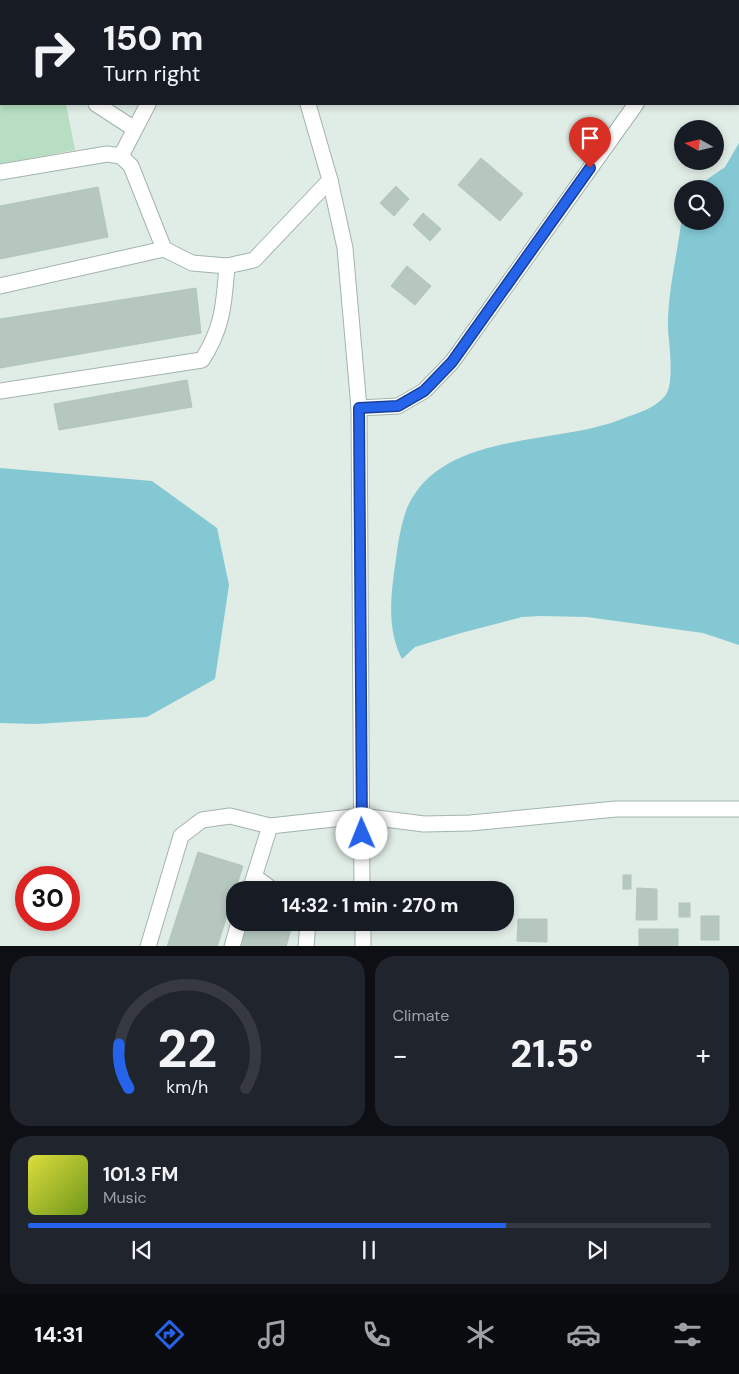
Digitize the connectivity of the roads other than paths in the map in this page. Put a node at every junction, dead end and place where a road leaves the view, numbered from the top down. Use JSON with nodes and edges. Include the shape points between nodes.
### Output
{"nodes":[{"id":1,"x":98,"y":105,"type":"edge"},
{"id":2,"x":147,"y":105,"type":"edge"},
{"id":3,"x":308,"y":105,"type":"edge"},
{"id":4,"x":635,"y":105,"type":"edge"},
{"id":5,"x":133,"y":128,"type":"junction"},
{"id":6,"x":121,"y":156,"type":"junction"},
{"id":7,"x":0,"y":172,"type":"edge"},
{"id":8,"x":330,"y":180,"type":"junction"},
{"id":9,"x":164,"y":249,"type":"junction"},
{"id":10,"x":227,"y":266,"type":"junction"},
{"id":11,"x":0,"y":286,"type":"edge"},
{"id":12,"x":0,"y":391,"type":"edge"},
{"id":13,"x":359,"y":408,"type":"junction"},
{"id":14,"x":739,"y":809,"type":"edge"},
{"id":15,"x":361,"y":816,"type":"junction"},
{"id":16,"x":270,"y":826,"type":"junction"},
{"id":17,"x":253,"y":881,"type":"edge"},
{"id":18,"x":362,"y":881,"type":"edge"},
{"id":19,"x":237,"y":931,"type":"edge"},
{"id":20,"x":307,"y":931,"type":"edge"},
{"id":21,"x":363,"y":931,"type":"edge"},
{"id":22,"x":148,"y":946,"type":"edge"},
{"id":23,"x":232,"y":946,"type":"edge"},
{"id":24,"x":306,"y":946,"type":"edge"},
{"id":25,"x":363,"y":946,"type":"edge"}],
"edges":[{"from":1,"to":5,"type":"street"},
{"from":2,"to":5,"type":"street"},
{"from":3,"to":8,"type":"street"},
{"from":4,"to":13,"type":"street","via":[[452,362],[424,391],[398,406]]},
{"from":5,"to":6,"type":"street"},
{"from":6,"to":7,"type":"street","via":[[107,154]]},
{"from":6,"to":9,"type":"street","via":[[131,166]]},
{"from":8,"to":10,"type":"street","via":[[254,260]]},
{"from":8,"to":13,"type":"street","via":[[345,248]]},
{"from":9,"to":10,"type":"street","via":[[192,263]]},
{"from":9,"to":11,"type":"street"},
{"from":10,"to":12,"type":"street","via":[[223,316],[214,342],[202,360]]},
{"from":13,"to":15,"type":"street"},
{"from":14,"to":15,"type":"street","via":[[616,809],[452,824]]},
{"from":15,"to":16,"type":"street"},
{"from":15,"to":18,"type":"street"},
{"from":16,"to":17,"type":"street"},
{"from":16,"to":22,"type":"street","via":[[230,816],[202,820],[181,836]]},
{"from":19,"to":23,"type":"street"},
{"from":20,"to":24,"type":"street"},
{"from":21,"to":25,"type":"street"}]}
